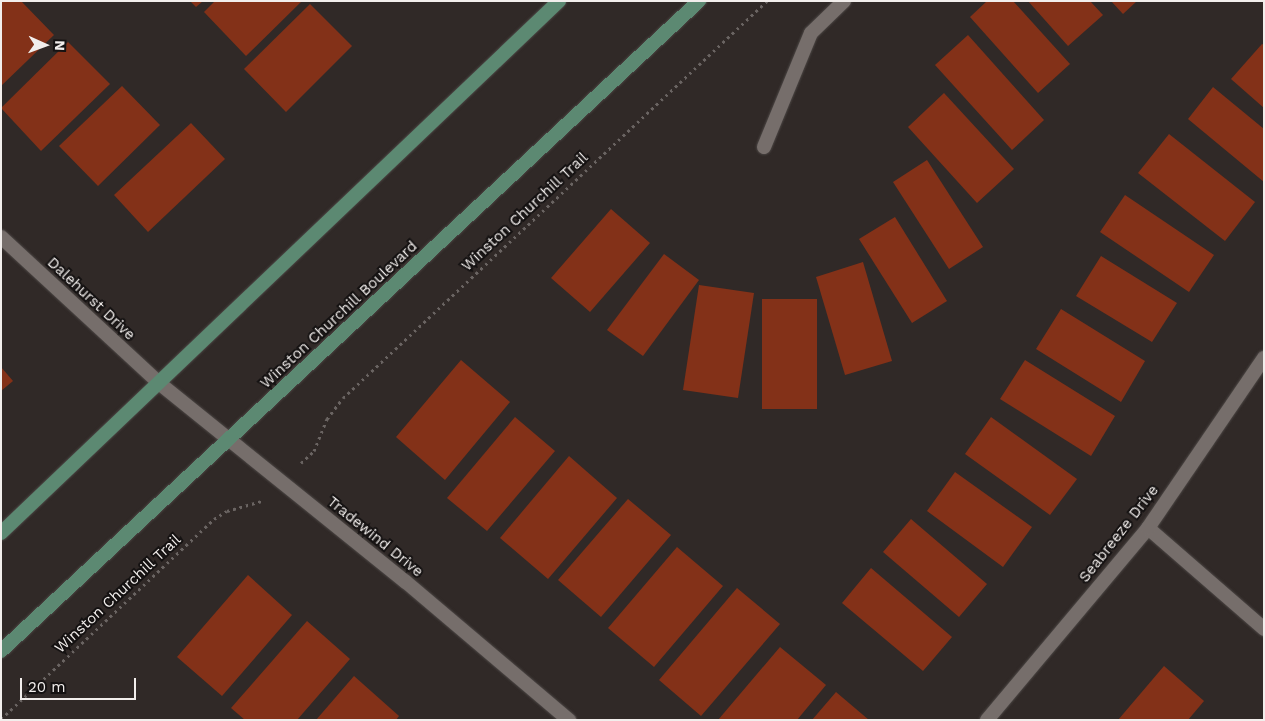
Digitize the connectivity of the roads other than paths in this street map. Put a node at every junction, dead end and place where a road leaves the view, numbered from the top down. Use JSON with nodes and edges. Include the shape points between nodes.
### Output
{"nodes":[{"id":1,"x":560,"y":1,"type":"edge"},
{"id":2,"x":699,"y":1,"type":"edge"},
{"id":3,"x":844,"y":1,"type":"edge"},
{"id":4,"x":764,"y":147,"type":"dead end"},
{"id":5,"x":1,"y":237,"type":"edge"},
{"id":6,"x":1264,"y":358,"type":"edge"},
{"id":7,"x":159,"y":383,"type":"junction"},
{"id":8,"x":229,"y":438,"type":"junction"},
{"id":9,"x":1148,"y":528,"type":"junction"},
{"id":10,"x":1,"y":533,"type":"edge"},
{"id":11,"x":1264,"y":629,"type":"edge"},
{"id":12,"x":1,"y":652,"type":"edge"},
{"id":13,"x":569,"y":720,"type":"edge"},
{"id":14,"x":987,"y":720,"type":"edge"}],
"edges":[{"from":1,"to":7,"type":"main road"},
{"from":2,"to":8,"type":"main road","name":"Winston Churchill Boulevard"},
{"from":3,"to":4,"type":"street","via":[[811,33]]},
{"from":5,"to":7,"type":"street","name":"Dalehurst Drive"},
{"from":6,"to":9,"type":"street","name":"Seabreeze Drive"},
{"from":7,"to":8,"type":"street","name":"Tradewind Drive"},
{"from":7,"to":10,"type":"main road"},
{"from":8,"to":12,"type":"main road","name":"Winston Churchill Boulevard"},
{"from":8,"to":13,"type":"street","name":"Tradewind Drive"},
{"from":9,"to":11,"type":"street"},
{"from":9,"to":14,"type":"street","name":"Seabreeze Drive"}]}
